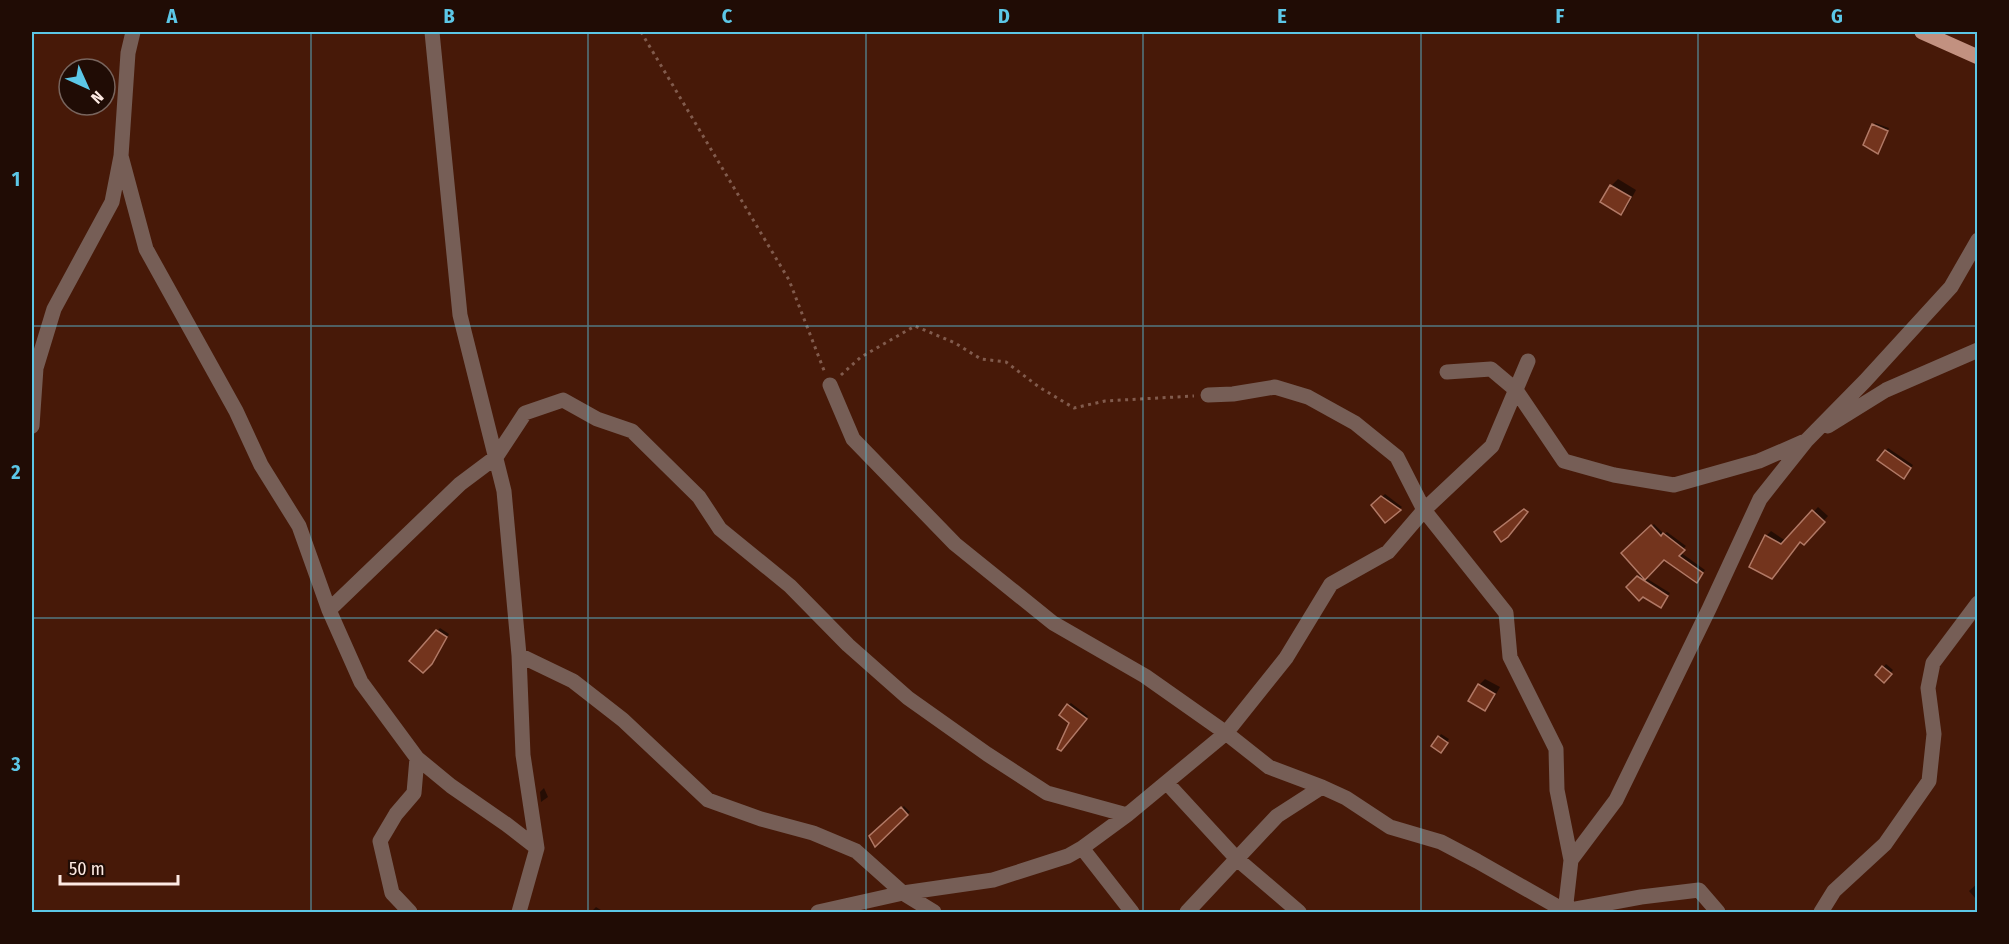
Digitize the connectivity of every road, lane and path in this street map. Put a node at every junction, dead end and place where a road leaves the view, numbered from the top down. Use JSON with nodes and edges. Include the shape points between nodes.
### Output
{"nodes":[{"id":1,"x":133,"y":32,"type":"edge"},
{"id":2,"x":432,"y":32,"type":"edge"},
{"id":3,"x":641,"y":32,"type":"edge"},
{"id":4,"x":1922,"y":32,"type":"edge"},
{"id":5,"x":1977,"y":57,"type":"edge"},
{"id":6,"x":122,"y":156,"type":"junction"},
{"id":7,"x":1977,"y":240,"type":"edge"},
{"id":8,"x":1977,"y":350,"type":"edge"},
{"id":9,"x":1528,"y":361,"type":"dead end"},
{"id":10,"x":1447,"y":372,"type":"dead end"},
{"id":11,"x":830,"y":385,"type":"junction"},
{"id":12,"x":1515,"y":390,"type":"junction"},
{"id":13,"x":1208,"y":395,"type":"joint"},
{"id":14,"x":32,"y":426,"type":"edge"},
{"id":15,"x":1806,"y":441,"type":"junction"},
{"id":16,"x":496,"y":458,"type":"junction"},
{"id":17,"x":1424,"y":510,"type":"junction"},
{"id":18,"x":1977,"y":603,"type":"edge"},
{"id":19,"x":329,"y":610,"type":"junction"},
{"id":20,"x":519,"y":655,"type":"junction"},
{"id":21,"x":1226,"y":733,"type":"junction"},
{"id":22,"x":417,"y":758,"type":"junction"},
{"id":23,"x":1167,"y":783,"type":"junction"},
{"id":24,"x":1322,"y":787,"type":"junction"},
{"id":25,"x":1127,"y":815,"type":"junction"},
{"id":26,"x":537,"y":848,"type":"junction"},
{"id":27,"x":1082,"y":848,"type":"junction"},
{"id":28,"x":1237,"y":859,"type":"junction"},
{"id":29,"x":1571,"y":860,"type":"junction"},
{"id":30,"x":903,"y":893,"type":"junction"},
{"id":31,"x":410,"y":912,"type":"edge"},
{"id":32,"x":519,"y":912,"type":"edge"},
{"id":33,"x":818,"y":912,"type":"edge"},
{"id":34,"x":934,"y":912,"type":"edge"},
{"id":35,"x":1132,"y":912,"type":"edge"},
{"id":36,"x":1187,"y":912,"type":"edge"},
{"id":37,"x":1299,"y":912,"type":"edge"},
{"id":38,"x":1565,"y":912,"type":"edge"},
{"id":39,"x":1718,"y":912,"type":"edge"},
{"id":40,"x":1821,"y":912,"type":"edge"}],
"edges":[{"from":1,"to":6,"type":"street","via":[[128,53]]},
{"from":2,"to":16,"type":"street","via":[[460,315]]},
{"from":3,"to":11,"type":"path","via":[[789,280]]},
{"from":4,"to":5,"type":"main road"},
{"from":6,"to":14,"type":"street","via":[[112,202],[54,309],[36,368]]},
{"from":6,"to":19,"type":"street","via":[[146,249],[237,411],[261,465],[299,526]]},
{"from":7,"to":15,"type":"street","via":[[1951,288]]},
{"from":8,"to":15,"type":"street","via":[[1886,390]]},
{"from":9,"to":12,"type":"street"},
{"from":10,"to":12,"type":"street","via":[[1491,369]]},
{"from":11,"to":13,"type":"path","via":[[861,357],[915,326],[955,342],[981,359],[1006,362],[1074,408],[1105,401]]},
{"from":11,"to":21,"type":"street","via":[[853,439],[955,544],[1053,623],[1145,676]]},
{"from":12,"to":15,"type":"street","via":[[1564,460],[1614,475],[1674,485],[1759,461]]},
{"from":12,"to":17,"type":"street","via":[[1492,446]]},
{"from":13,"to":17,"type":"street","via":[[1275,387],[1308,397],[1355,423],[1397,457]]},
{"from":15,"to":29,"type":"street","via":[[1760,499],[1616,800]]},
{"from":16,"to":19,"type":"street","via":[[460,484]]},
{"from":16,"to":20,"type":"street","via":[[504,491]]},
{"from":16,"to":25,"type":"street","via":[[525,413],[563,400],[632,432],[699,497],[720,529],[790,586],[908,698],[1047,793]]},
{"from":17,"to":21,"type":"street","via":[[1388,552],[1332,584],[1286,658]]},
{"from":17,"to":29,"type":"street","via":[[1506,613],[1510,657],[1556,749],[1557,790]]},
{"from":18,"to":40,"type":"street","via":[[1933,663],[1928,688],[1934,734],[1929,781],[1885,844],[1834,891]]},
{"from":19,"to":22,"type":"street","via":[[361,682]]},
{"from":20,"to":26,"type":"street","via":[[523,755]]},
{"from":20,"to":30,"type":"street","via":[[573,681],[623,720],[708,800],[813,833],[856,851]]},
{"from":21,"to":23,"type":"street"},
{"from":21,"to":24,"type":"street","via":[[1269,767]]},
{"from":22,"to":26,"type":"street"},
{"from":22,"to":31,"type":"street","via":[[414,793],[380,841],[392,893]]},
{"from":23,"to":25,"type":"street"},
{"from":23,"to":28,"type":"street"},
{"from":24,"to":28,"type":"street","via":[[1277,816]]},
{"from":24,"to":38,"type":"street","via":[[1390,827],[1441,842]]},
{"from":25,"to":27,"type":"street"},
{"from":26,"to":32,"type":"street"},
{"from":27,"to":30,"type":"street","via":[[993,880]]},
{"from":27,"to":35,"type":"street"},
{"from":28,"to":36,"type":"street"},
{"from":28,"to":37,"type":"street"},
{"from":29,"to":38,"type":"street"},
{"from":30,"to":33,"type":"street"},
{"from":30,"to":34,"type":"street"},
{"from":38,"to":39,"type":"street","via":[[1699,890]]}]}
